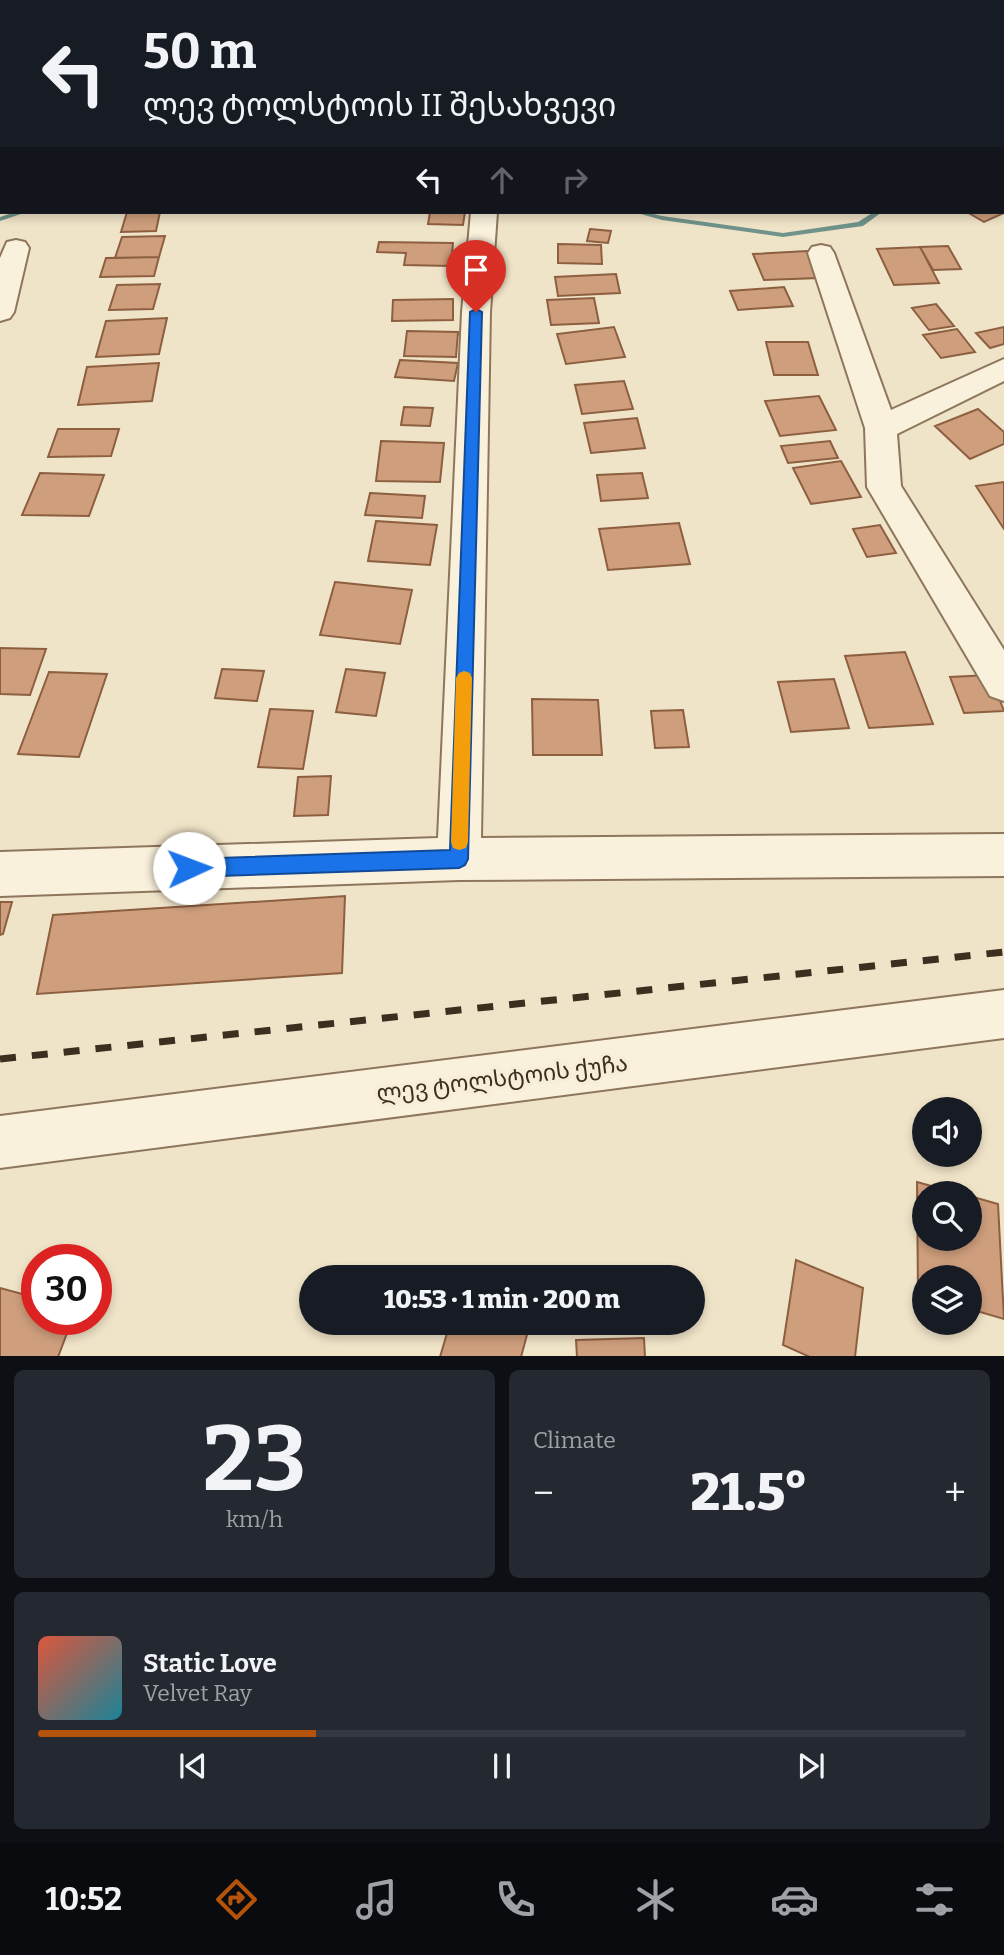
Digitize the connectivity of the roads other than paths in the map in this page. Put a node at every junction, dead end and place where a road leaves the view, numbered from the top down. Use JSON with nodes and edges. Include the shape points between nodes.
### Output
{"nodes":[{"id":1,"x":484,"y":214,"type":"edge"},
{"id":2,"x":16,"y":248,"type":"dead end"},
{"id":3,"x":821,"y":253,"type":"dead end"},
{"id":4,"x":0,"y":312,"type":"edge"},
{"id":5,"x":1004,"y":369,"type":"edge"},
{"id":6,"x":881,"y":428,"type":"junction"},
{"id":7,"x":1004,"y":684,"type":"edge"},
{"id":8,"x":1004,"y":855,"type":"edge"},
{"id":9,"x":459,"y":859,"type":"junction"},
{"id":10,"x":0,"y":874,"type":"edge"},
{"id":11,"x":1004,"y":1014,"type":"edge"},
{"id":12,"x":0,"y":1142,"type":"edge"}],
"edges":[{"from":1,"to":9,"type":"street","via":[[476,312]]},
{"from":2,"to":4,"type":"street"},
{"from":3,"to":6,"type":"street"},
{"from":5,"to":6,"type":"street"},
{"from":6,"to":7,"type":"street","via":[[884,487]]},
{"from":8,"to":9,"type":"street"},
{"from":9,"to":10,"type":"street"},
{"from":11,"to":12,"type":"street","name":"ლევ ტოლსტოის ქუჩა"}]}
